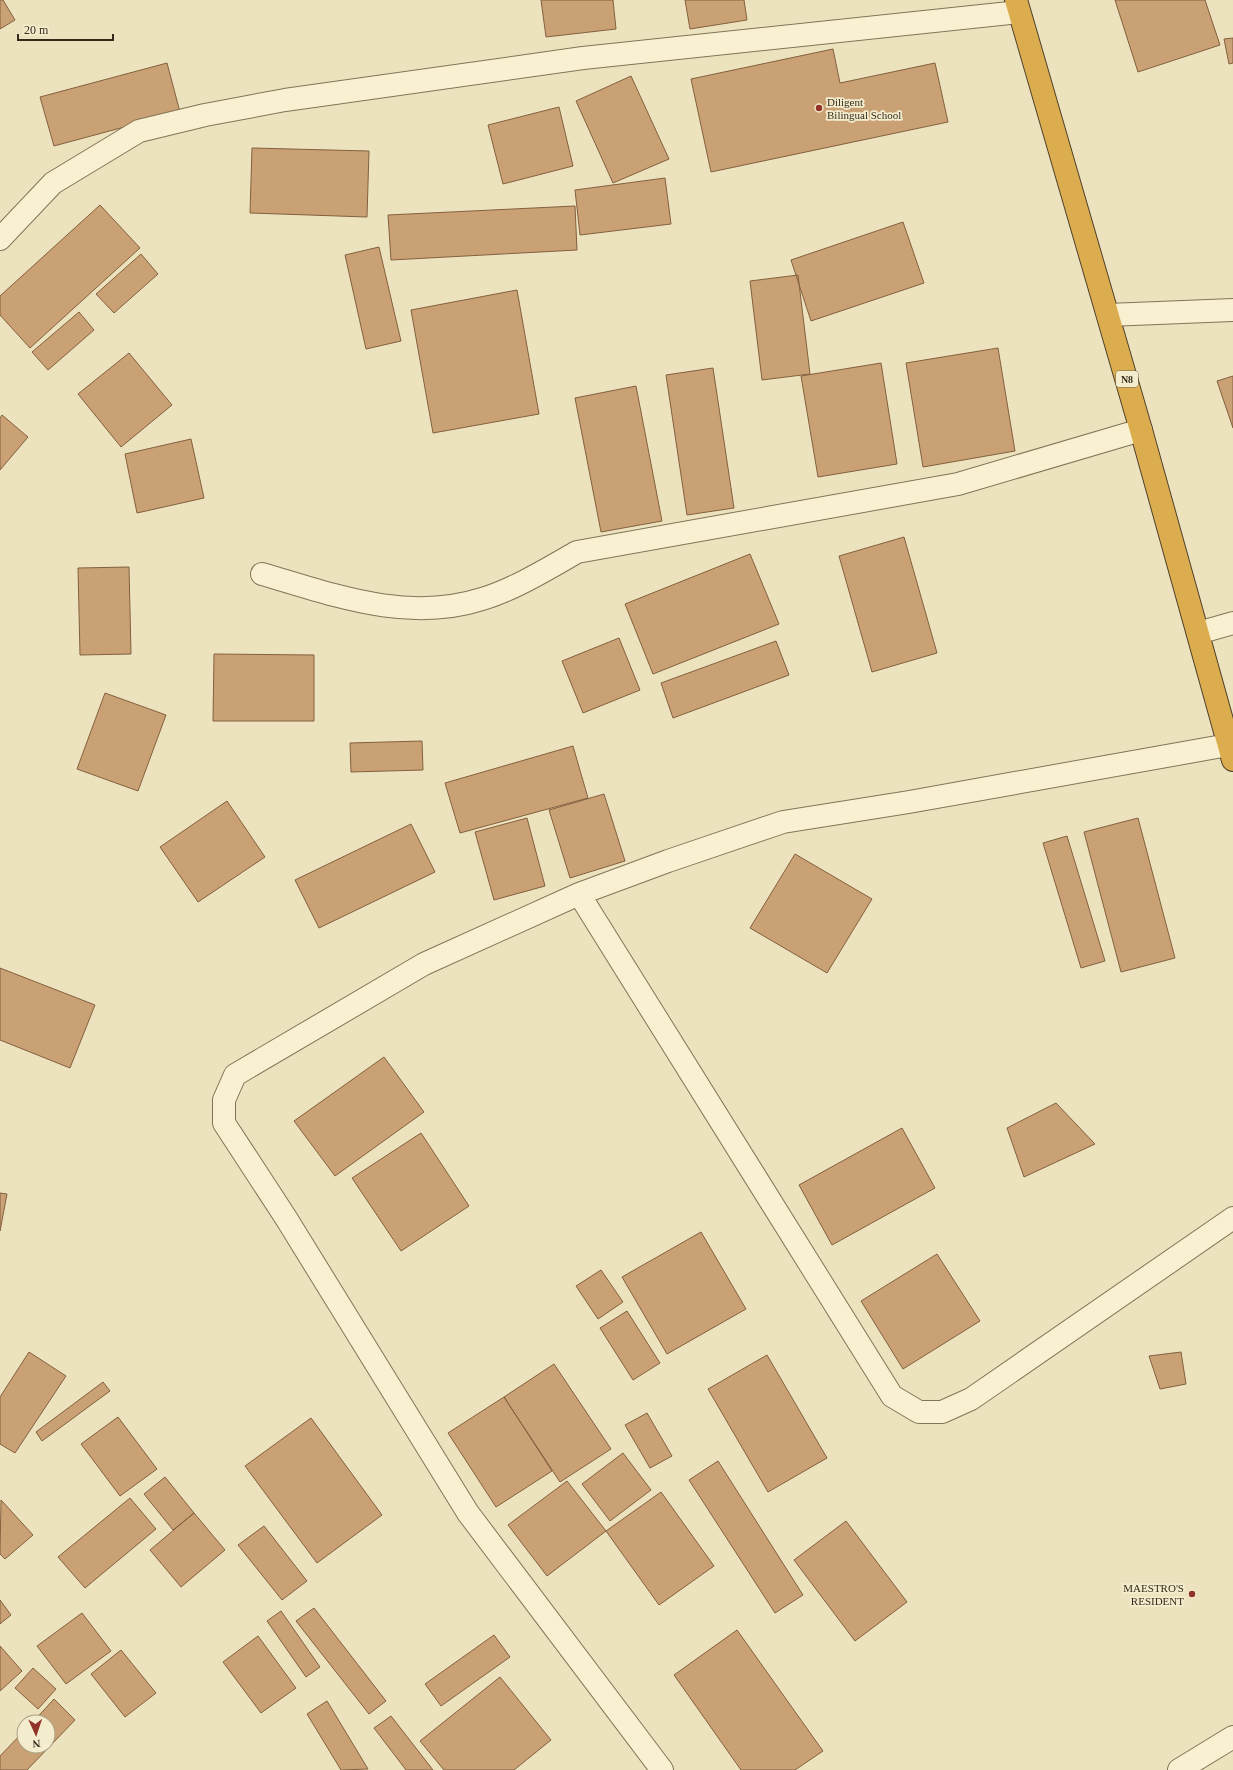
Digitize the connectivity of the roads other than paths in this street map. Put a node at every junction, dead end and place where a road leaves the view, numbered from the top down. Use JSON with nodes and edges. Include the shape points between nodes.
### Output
{"nodes":[{"id":1,"x":1017,"y":6,"type":"edge"},
{"id":2,"x":0,"y":239,"type":"edge"},
{"id":3,"x":1233,"y":310,"type":"edge"},
{"id":4,"x":1108,"y":316,"type":"junction"},
{"id":5,"x":1141,"y":430,"type":"junction"},
{"id":6,"x":262,"y":574,"type":"dead end"},
{"id":7,"x":1233,"y":623,"type":"edge"},
{"id":8,"x":1198,"y":633,"type":"junction"},
{"id":9,"x":1231,"y":752,"type":"edge"},
{"id":10,"x":579,"y":894,"type":"junction"},
{"id":11,"x":1233,"y":1218,"type":"edge"},
{"id":12,"x":1233,"y":1737,"type":"edge"},
{"id":13,"x":662,"y":1770,"type":"edge"},
{"id":14,"x":1179,"y":1770,"type":"edge"}],
"edges":[{"from":1,"to":2,"type":"street","via":[[583,58],[285,100],[205,115],[139,131],[53,183]]},
{"from":1,"to":4,"type":"highway","number":"N8"},
{"from":3,"to":4,"type":"street"},
{"from":4,"to":5,"type":"highway","number":"N8"},
{"from":5,"to":6,"type":"street","via":[[958,484],[577,552],[538,574],[482,599],[430,610],[363,603]]},
{"from":5,"to":8,"type":"highway","number":"N8"},
{"from":7,"to":8,"type":"street"},
{"from":8,"to":9,"type":"highway","number":"N8"},
{"from":9,"to":10,"type":"street","via":[[783,822]]},
{"from":10,"to":11,"type":"street","via":[[892,1396],[919,1412],[942,1412],[971,1399]]},
{"from":10,"to":13,"type":"street","via":[[424,964],[235,1075],[224,1100],[224,1123],[290,1224],[468,1513]]},
{"from":12,"to":14,"type":"street"}]}
